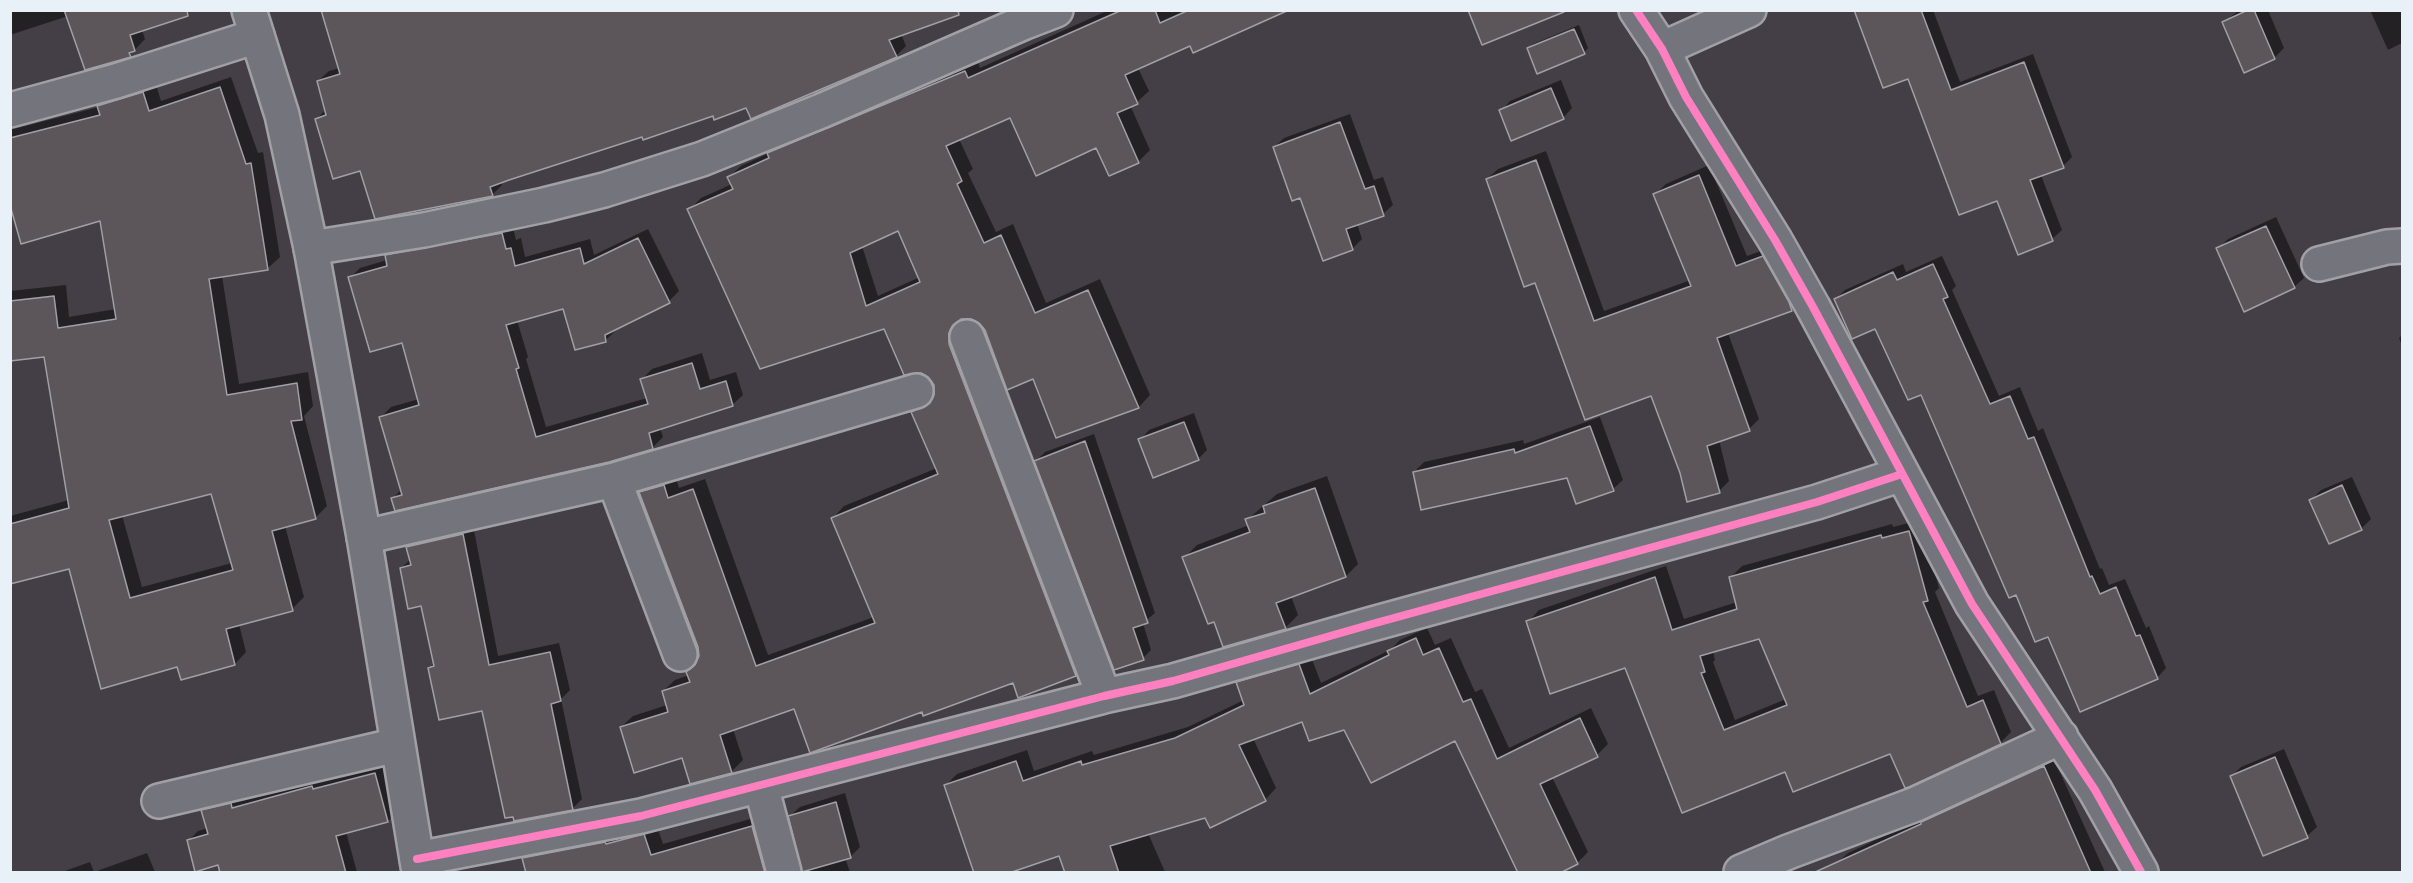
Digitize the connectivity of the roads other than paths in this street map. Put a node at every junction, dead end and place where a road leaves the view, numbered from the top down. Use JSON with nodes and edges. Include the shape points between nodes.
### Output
{"nodes":[{"id":1,"x":1056,"y":10,"type":"edge"},
{"id":2,"x":1636,"y":10,"type":"edge"},
{"id":3,"x":1749,"y":10,"type":"edge"},
{"id":4,"x":253,"y":23,"type":"edge"},
{"id":5,"x":1662,"y":49,"type":"junction"},
{"id":6,"x":10,"y":110,"type":"edge"},
{"id":7,"x":2403,"y":246,"type":"edge"},
{"id":8,"x":311,"y":248,"type":"junction"},
{"id":9,"x":2319,"y":264,"type":"dead end"},
{"id":10,"x":967,"y":337,"type":"dead end"},
{"id":11,"x":916,"y":391,"type":"dead end"},
{"id":12,"x":1902,"y":474,"type":"junction"},
{"id":13,"x":614,"y":480,"type":"junction"},
{"id":14,"x":364,"y":537,"type":"junction"},
{"id":15,"x":680,"y":654,"type":"dead end"},
{"id":16,"x":1104,"y":696,"type":"junction"},
{"id":17,"x":2061,"y":737,"type":"junction"},
{"id":18,"x":397,"y":745,"type":"junction"},
{"id":19,"x":760,"y":786,"type":"junction"},
{"id":20,"x":159,"y":801,"type":"dead end"},
{"id":21,"x":418,"y":866,"type":"edge"},
{"id":22,"x":784,"y":873,"type":"edge"},
{"id":23,"x":1742,"y":873,"type":"edge"},
{"id":24,"x":2141,"y":873,"type":"edge"}],
"edges":[{"from":1,"to":8,"type":"street","via":[[702,159],[544,205]]},
{"from":2,"to":5,"type":"street"},
{"from":3,"to":5,"type":"street"},
{"from":4,"to":6,"type":"street","via":[[116,81]]},
{"from":4,"to":8,"type":"street","via":[[282,115]]},
{"from":5,"to":12,"type":"street","via":[[1686,97],[1808,297]]},
{"from":7,"to":9,"type":"street","via":[[2387,246]]},
{"from":8,"to":14,"type":"street"},
{"from":10,"to":16,"type":"street"},
{"from":11,"to":13,"type":"street"},
{"from":12,"to":16,"type":"street","via":[[1818,502],[1248,661]]},
{"from":12,"to":17,"type":"street","via":[[1972,604]]},
{"from":13,"to":14,"type":"street"},
{"from":13,"to":15,"type":"street"},
{"from":14,"to":18,"type":"street"},
{"from":16,"to":19,"type":"street"},
{"from":17,"to":23,"type":"street","via":[[1916,804]]},
{"from":17,"to":24,"type":"street"},
{"from":18,"to":20,"type":"street"},
{"from":18,"to":21,"type":"street"},
{"from":19,"to":21,"type":"street"},
{"from":19,"to":22,"type":"street"}]}
